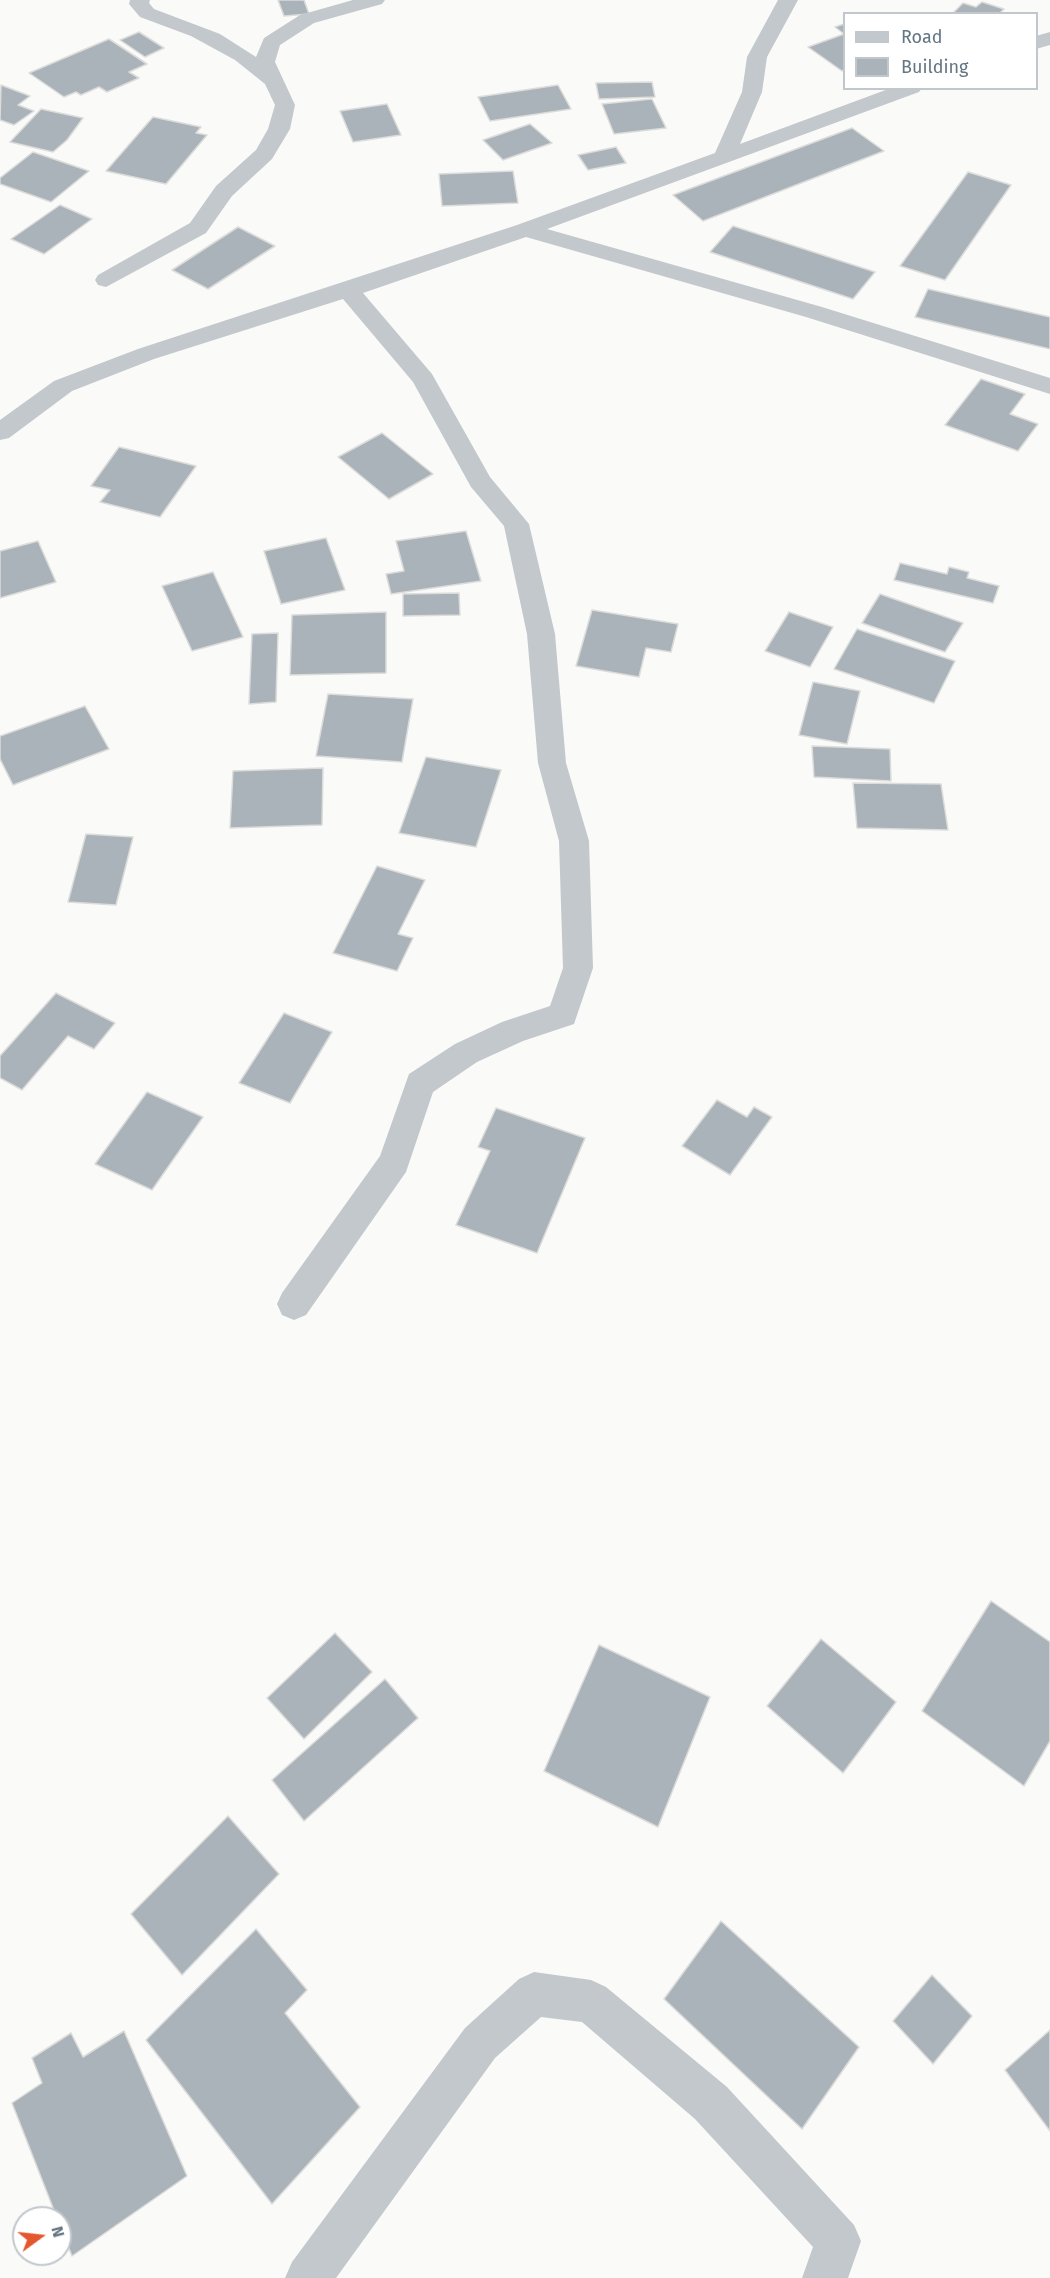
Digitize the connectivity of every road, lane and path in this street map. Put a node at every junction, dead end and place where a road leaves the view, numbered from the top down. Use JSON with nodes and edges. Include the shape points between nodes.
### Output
{"nodes":[{"id":1,"x":141,"y":0,"type":"edge"},
{"id":2,"x":375,"y":0,"type":"edge"},
{"id":3,"x":788,"y":0,"type":"edge"},
{"id":4,"x":271,"y":79,"type":"junction"},
{"id":5,"x":907,"y":90,"type":"edge"},
{"id":6,"x":724,"y":157,"type":"junction"},
{"id":7,"x":525,"y":230,"type":"junction"},
{"id":8,"x":106,"y":280,"type":"dead end"},
{"id":9,"x":348,"y":290,"type":"junction"},
{"id":10,"x":1050,"y":386,"type":"edge"},
{"id":11,"x":0,"y":432,"type":"edge"},
{"id":12,"x":294,"y":1304,"type":"dead end"},
{"id":13,"x":308,"y":2278,"type":"edge"},
{"id":14,"x":825,"y":2278,"type":"edge"}],
"edges":[{"from":1,"to":4,"type":"street","via":[[139,4],[147,13],[216,38],[244,55]]},
{"from":2,"to":4,"type":"street","via":[[307,19],[271,42],[265,62]]},
{"from":3,"to":6,"type":"street","via":[[757,57],[752,92]]},
{"from":4,"to":8,"type":"street","via":[[285,105],[279,129],[264,154],[224,191],[198,228]]},
{"from":5,"to":6,"type":"street"},
{"from":6,"to":7,"type":"street"},
{"from":7,"to":9,"type":"street"},
{"from":7,"to":10,"type":"street","via":[[814,312]]},
{"from":9,"to":11,"type":"street","via":[[146,354],[63,386]]},
{"from":9,"to":12,"type":"street","via":[[423,379],[480,480],[516,524],[542,634],[552,763],[574,842],[578,968],[563,1014],[466,1053],[420,1084],[394,1162]]},
{"from":13,"to":14,"type":"street","via":[[480,2043],[534,1994],[591,2002],[711,2103],[838,2241]]}]}
